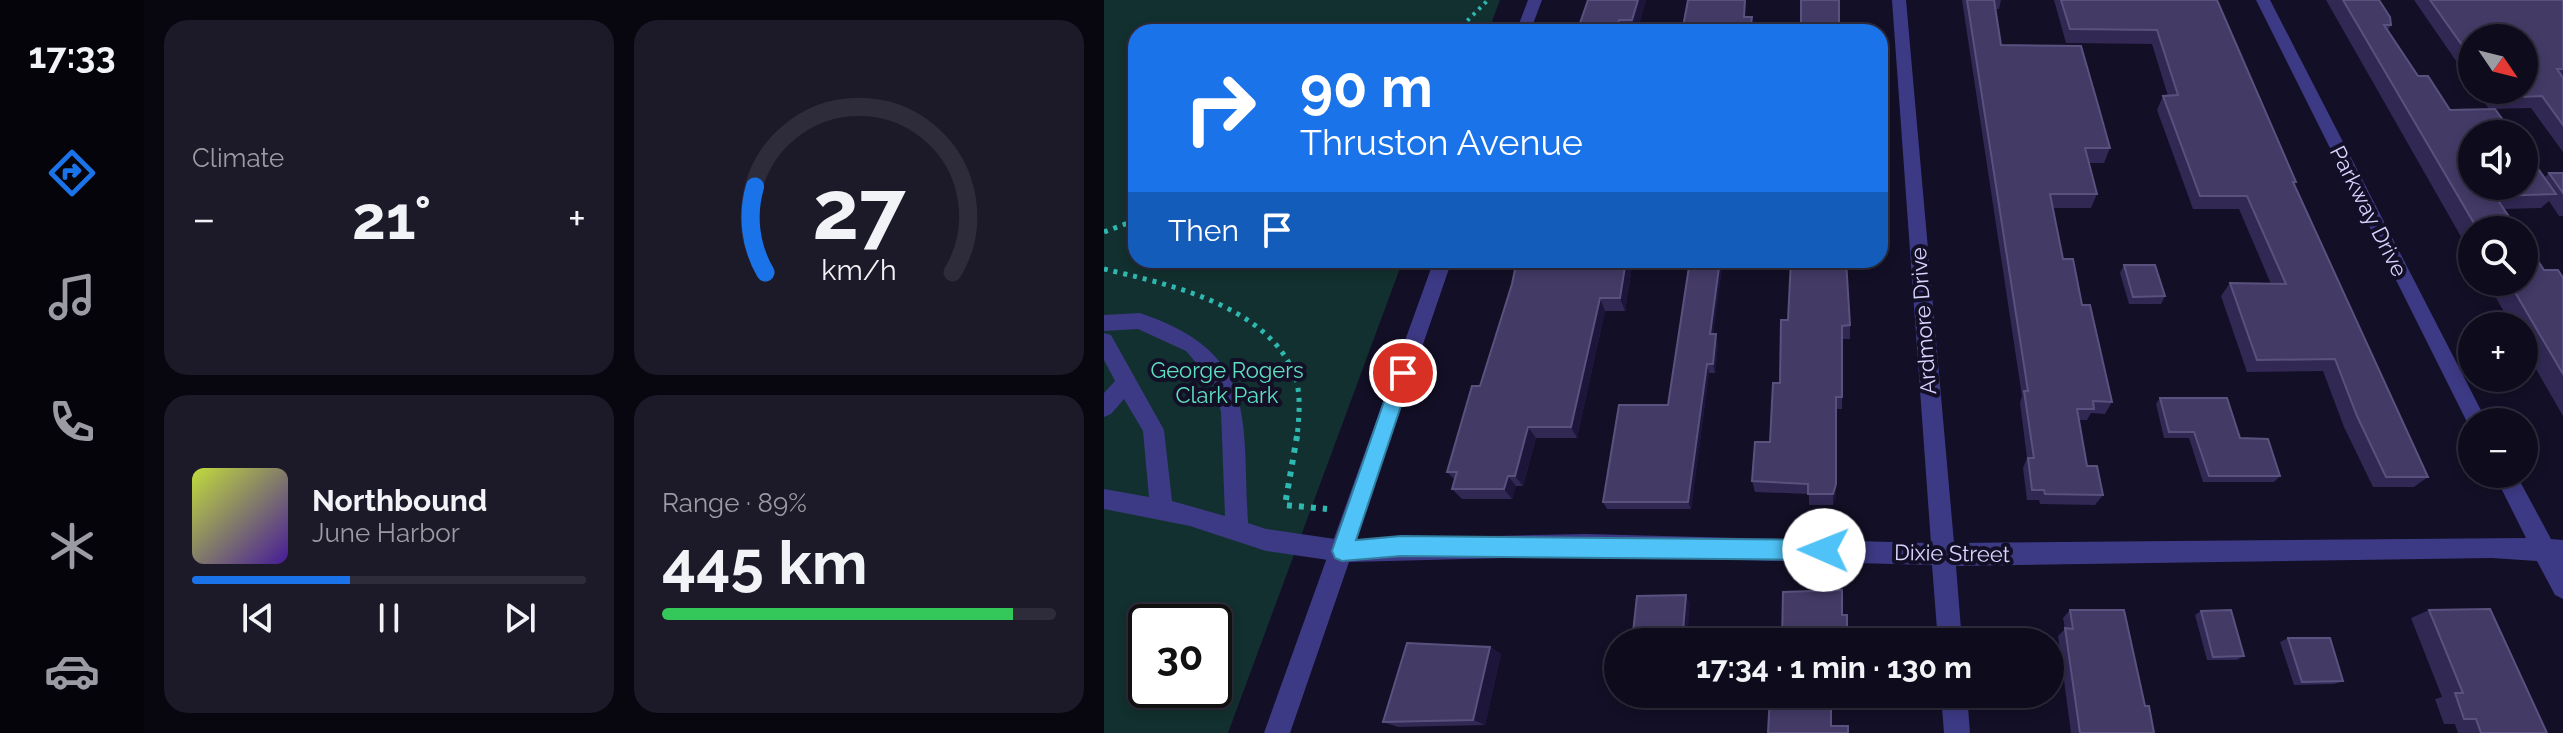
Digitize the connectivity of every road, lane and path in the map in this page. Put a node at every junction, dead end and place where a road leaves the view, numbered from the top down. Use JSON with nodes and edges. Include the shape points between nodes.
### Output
{"nodes":[{"id":1,"x":1488,"y":0,"type":"edge"},
{"id":2,"x":1535,"y":0,"type":"edge"},
{"id":3,"x":1899,"y":0,"type":"edge"},
{"id":4,"x":2263,"y":0,"type":"edge"},
{"id":5,"x":1464,"y":24,"type":"edge"},
{"id":6,"x":1526,"y":24,"type":"edge"},
{"id":7,"x":1128,"y":223,"type":"edge"},
{"id":8,"x":1104,"y":232,"type":"edge"},
{"id":9,"x":1440,"y":268,"type":"edge"},
{"id":10,"x":1104,"y":269,"type":"edge"},
{"id":11,"x":1104,"y":323,"type":"edge"},
{"id":12,"x":1104,"y":341,"type":"edge"},
{"id":13,"x":1126,"y":383,"type":"junction"},
{"id":14,"x":1104,"y":408,"type":"edge"},
{"id":15,"x":2470,"y":408,"type":"edge"},
{"id":16,"x":2514,"y":488,"type":"edge"},
{"id":17,"x":1104,"y":499,"type":"edge"},
{"id":18,"x":1356,"y":508,"type":"junction"},
{"id":19,"x":1162,"y":510,"type":"junction"},
{"id":20,"x":1237,"y":530,"type":"junction"},
{"id":21,"x":2554,"y":550,"type":"edge"},
{"id":22,"x":1342,"y":551,"type":"junction"},
{"id":23,"x":1943,"y":553,"type":"junction"},
{"id":24,"x":2563,"y":587,"type":"edge"},
{"id":25,"x":1949,"y":628,"type":"edge"},
{"id":26,"x":1955,"y":708,"type":"edge"},
{"id":27,"x":1277,"y":733,"type":"edge"},
{"id":28,"x":1957,"y":733,"type":"edge"}],
"edges":[{"from":1,"to":5,"type":"path"},
{"from":2,"to":6,"type":"street"},
{"from":3,"to":23,"type":"street","name":"Ardmore Drive"},
{"from":4,"to":15,"type":"street","name":"Parkway Drive"},
{"from":7,"to":8,"type":"path"},
{"from":9,"to":18,"type":"street"},
{"from":10,"to":18,"type":"path","via":[[1200,298],[1253,325],[1278,347],[1294,373],[1299,418],[1285,505]]},
{"from":11,"to":20,"type":"street","via":[[1140,321],[1193,345],[1224,382],[1231,412]]},
{"from":12,"to":13,"type":"street"},
{"from":13,"to":14,"type":"street"},
{"from":13,"to":19,"type":"street","via":[[1153,430]]},
{"from":16,"to":21,"type":"street"},
{"from":17,"to":19,"type":"street","name":"Dixie Street"},
{"from":18,"to":22,"type":"street"},
{"from":19,"to":20,"type":"street","name":"Dixie Street"},
{"from":20,"to":22,"type":"street","name":"Dixie Street","via":[[1266,540]]},
{"from":21,"to":23,"type":"street","name":"Dixie Street"},
{"from":21,"to":24,"type":"street"},
{"from":22,"to":23,"type":"street","name":"Dixie Street","via":[[1547,546]]},
{"from":22,"to":27,"type":"street"},
{"from":23,"to":25,"type":"street","name":"Ardmore Drive"},
{"from":26,"to":28,"type":"street"}]}
